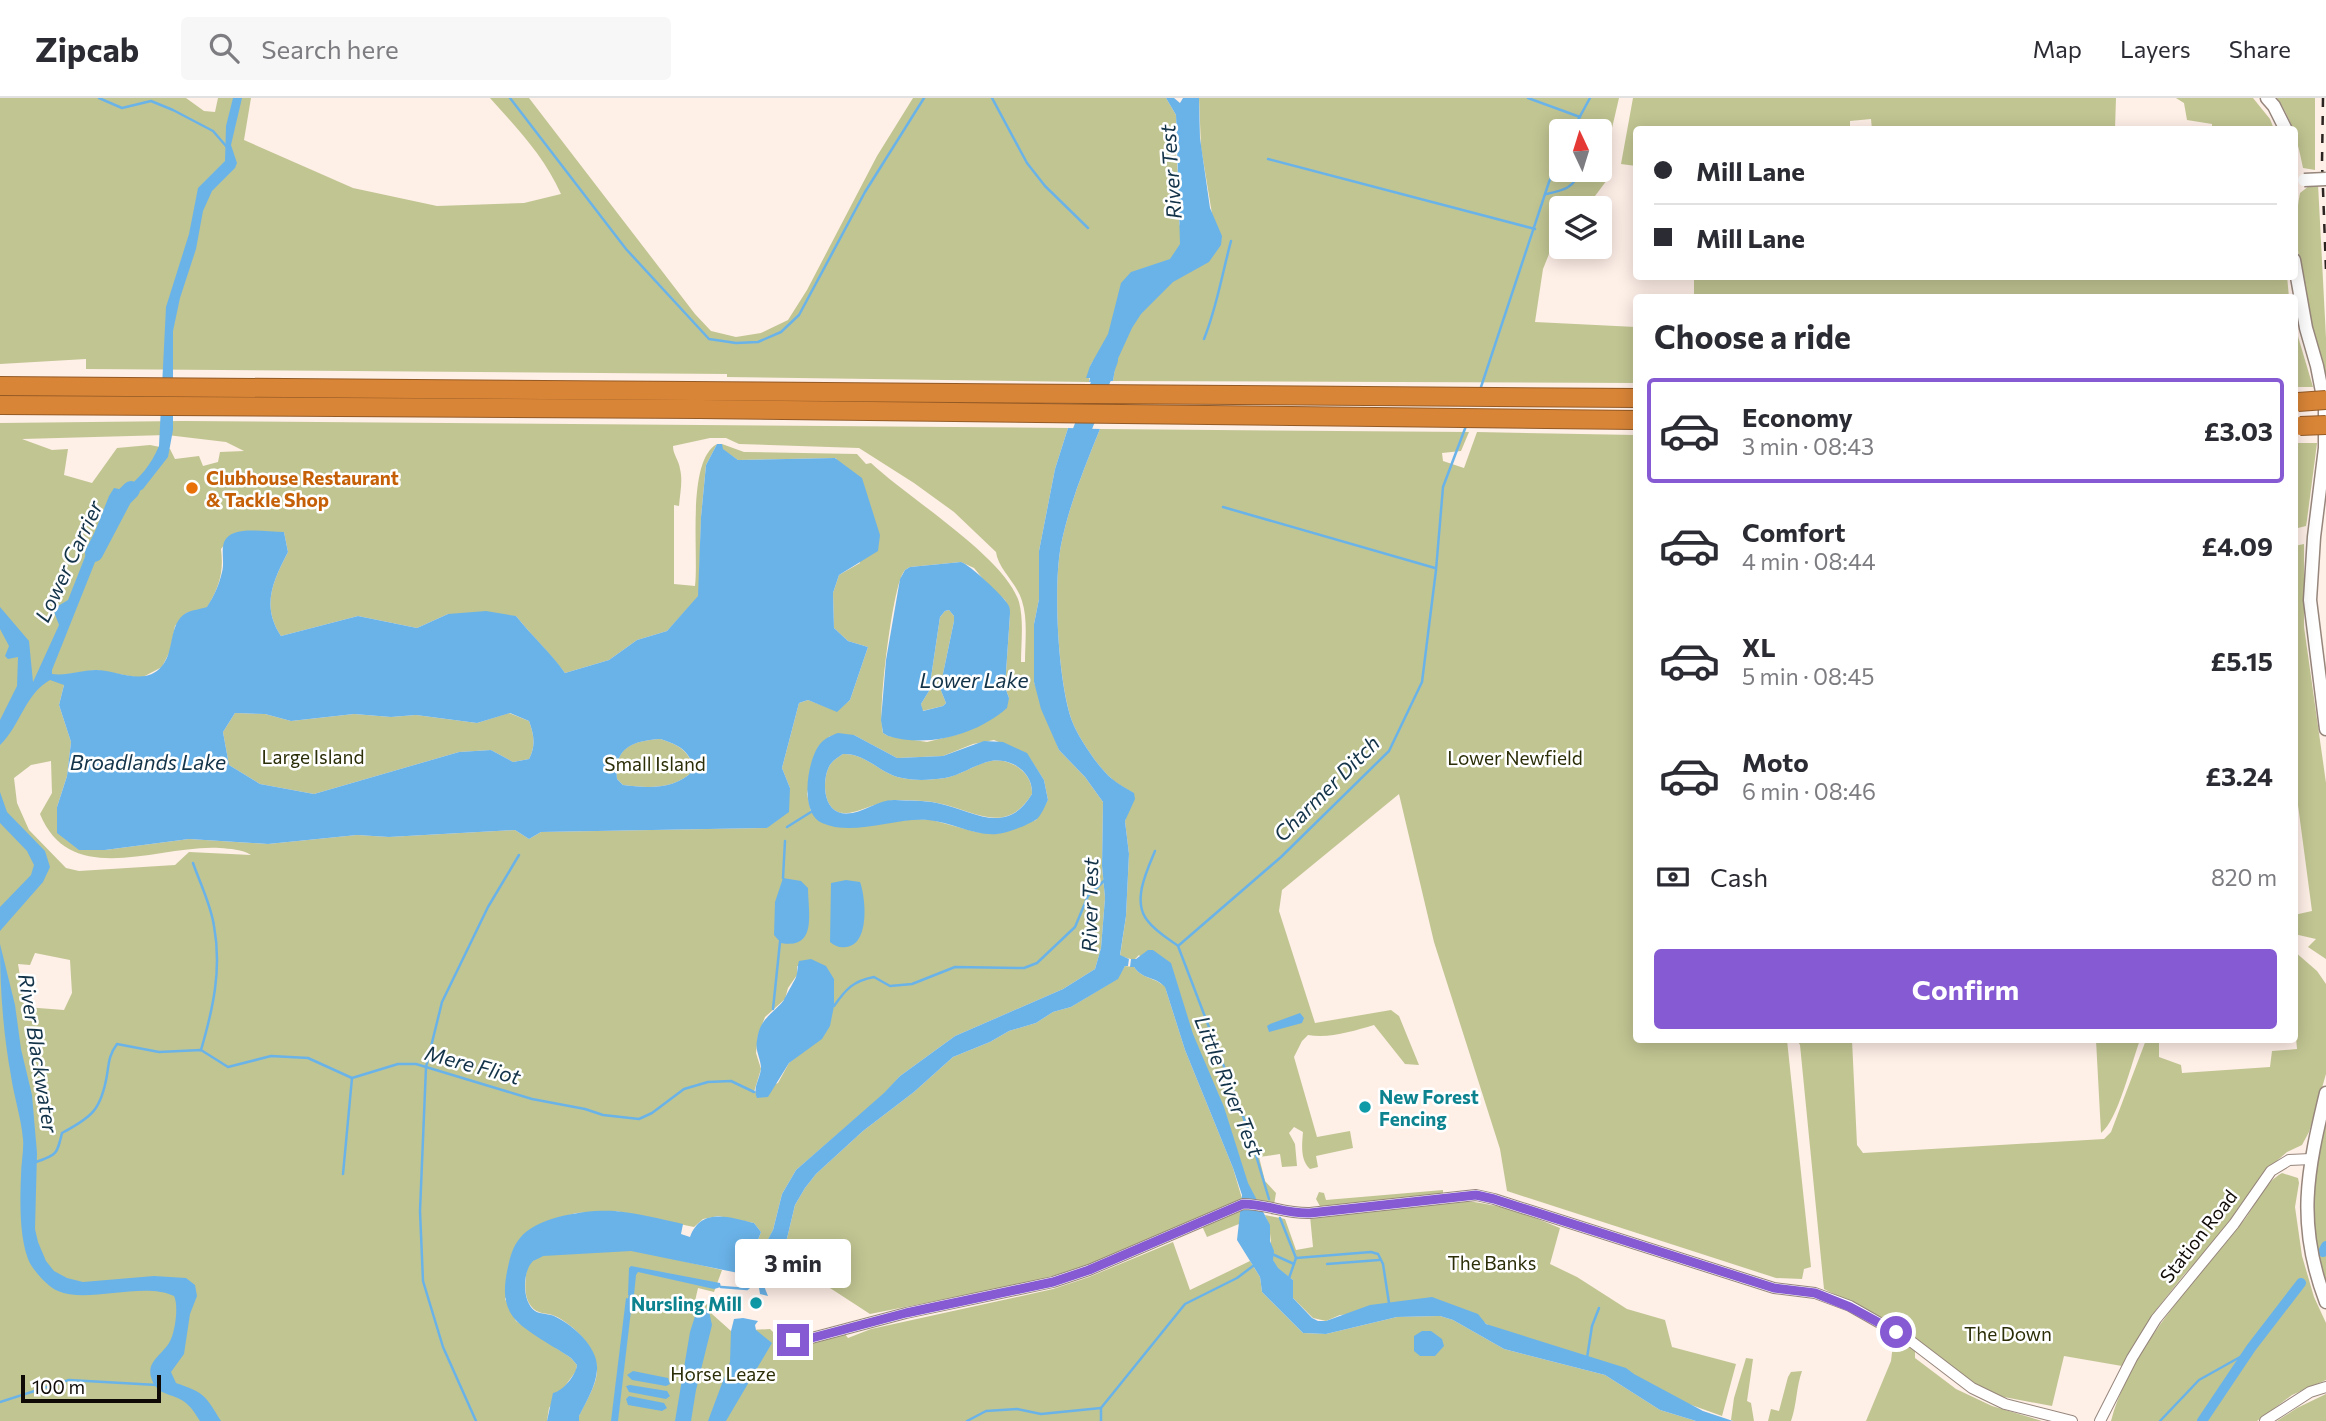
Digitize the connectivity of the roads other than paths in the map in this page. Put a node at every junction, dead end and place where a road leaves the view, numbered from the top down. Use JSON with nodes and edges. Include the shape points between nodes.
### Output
{"nodes":[{"id":1,"x":2267,"y":98,"type":"edge"},
{"id":2,"x":2284,"y":126,"type":"edge"},
{"id":3,"x":2326,"y":180,"type":"edge"},
{"id":4,"x":2299,"y":181,"type":"edge"},
{"id":5,"x":2296,"y":280,"type":"edge"},
{"id":6,"x":0,"y":386,"type":"edge"},
{"id":7,"x":1633,"y":398,"type":"edge"},
{"id":8,"x":2326,"y":400,"type":"edge"},
{"id":9,"x":2298,"y":402,"type":"edge"},
{"id":10,"x":0,"y":405,"type":"edge"},
{"id":11,"x":1633,"y":419,"type":"edge"},
{"id":12,"x":2326,"y":425,"type":"edge"},
{"id":13,"x":2298,"y":426,"type":"edge"},
{"id":14,"x":2326,"y":729,"type":"edge"},
{"id":15,"x":2326,"y":1093,"type":"edge"},
{"id":16,"x":2311,"y":1159,"type":"junction"},
{"id":17,"x":2326,"y":1302,"type":"edge"},
{"id":18,"x":793,"y":1340,"type":"dead end"},
{"id":19,"x":2326,"y":1387,"type":"edge"},
{"id":20,"x":2072,"y":1421,"type":"edge"},
{"id":21,"x":2100,"y":1421,"type":"edge"},
{"id":22,"x":2265,"y":1421,"type":"edge"}],
"edges":[{"from":1,"to":2,"type":"street"},
{"from":3,"to":4,"type":"street","bridge":true},
{"from":5,"to":14,"type":"street","via":[[2325,407],[2310,600]]},
{"from":6,"to":7,"type":"highway"},
{"from":8,"to":9,"type":"highway","bridge":true},
{"from":10,"to":11,"type":"highway"},
{"from":12,"to":13,"type":"highway","bridge":true},
{"from":15,"to":16,"type":"street"},
{"from":16,"to":17,"type":"street","via":[[2307,1237]]},
{"from":16,"to":21,"type":"street","name":"Station Road","via":[[2289,1160],[2271,1171],[2156,1320]]},
{"from":18,"to":20,"type":"street","via":[[1053,1282],[1243,1204],[1310,1213],[1476,1195],[1774,1288],[1815,1293],[1877,1320],[1972,1388],[2005,1404]]},
{"from":19,"to":22,"type":"street"}]}
